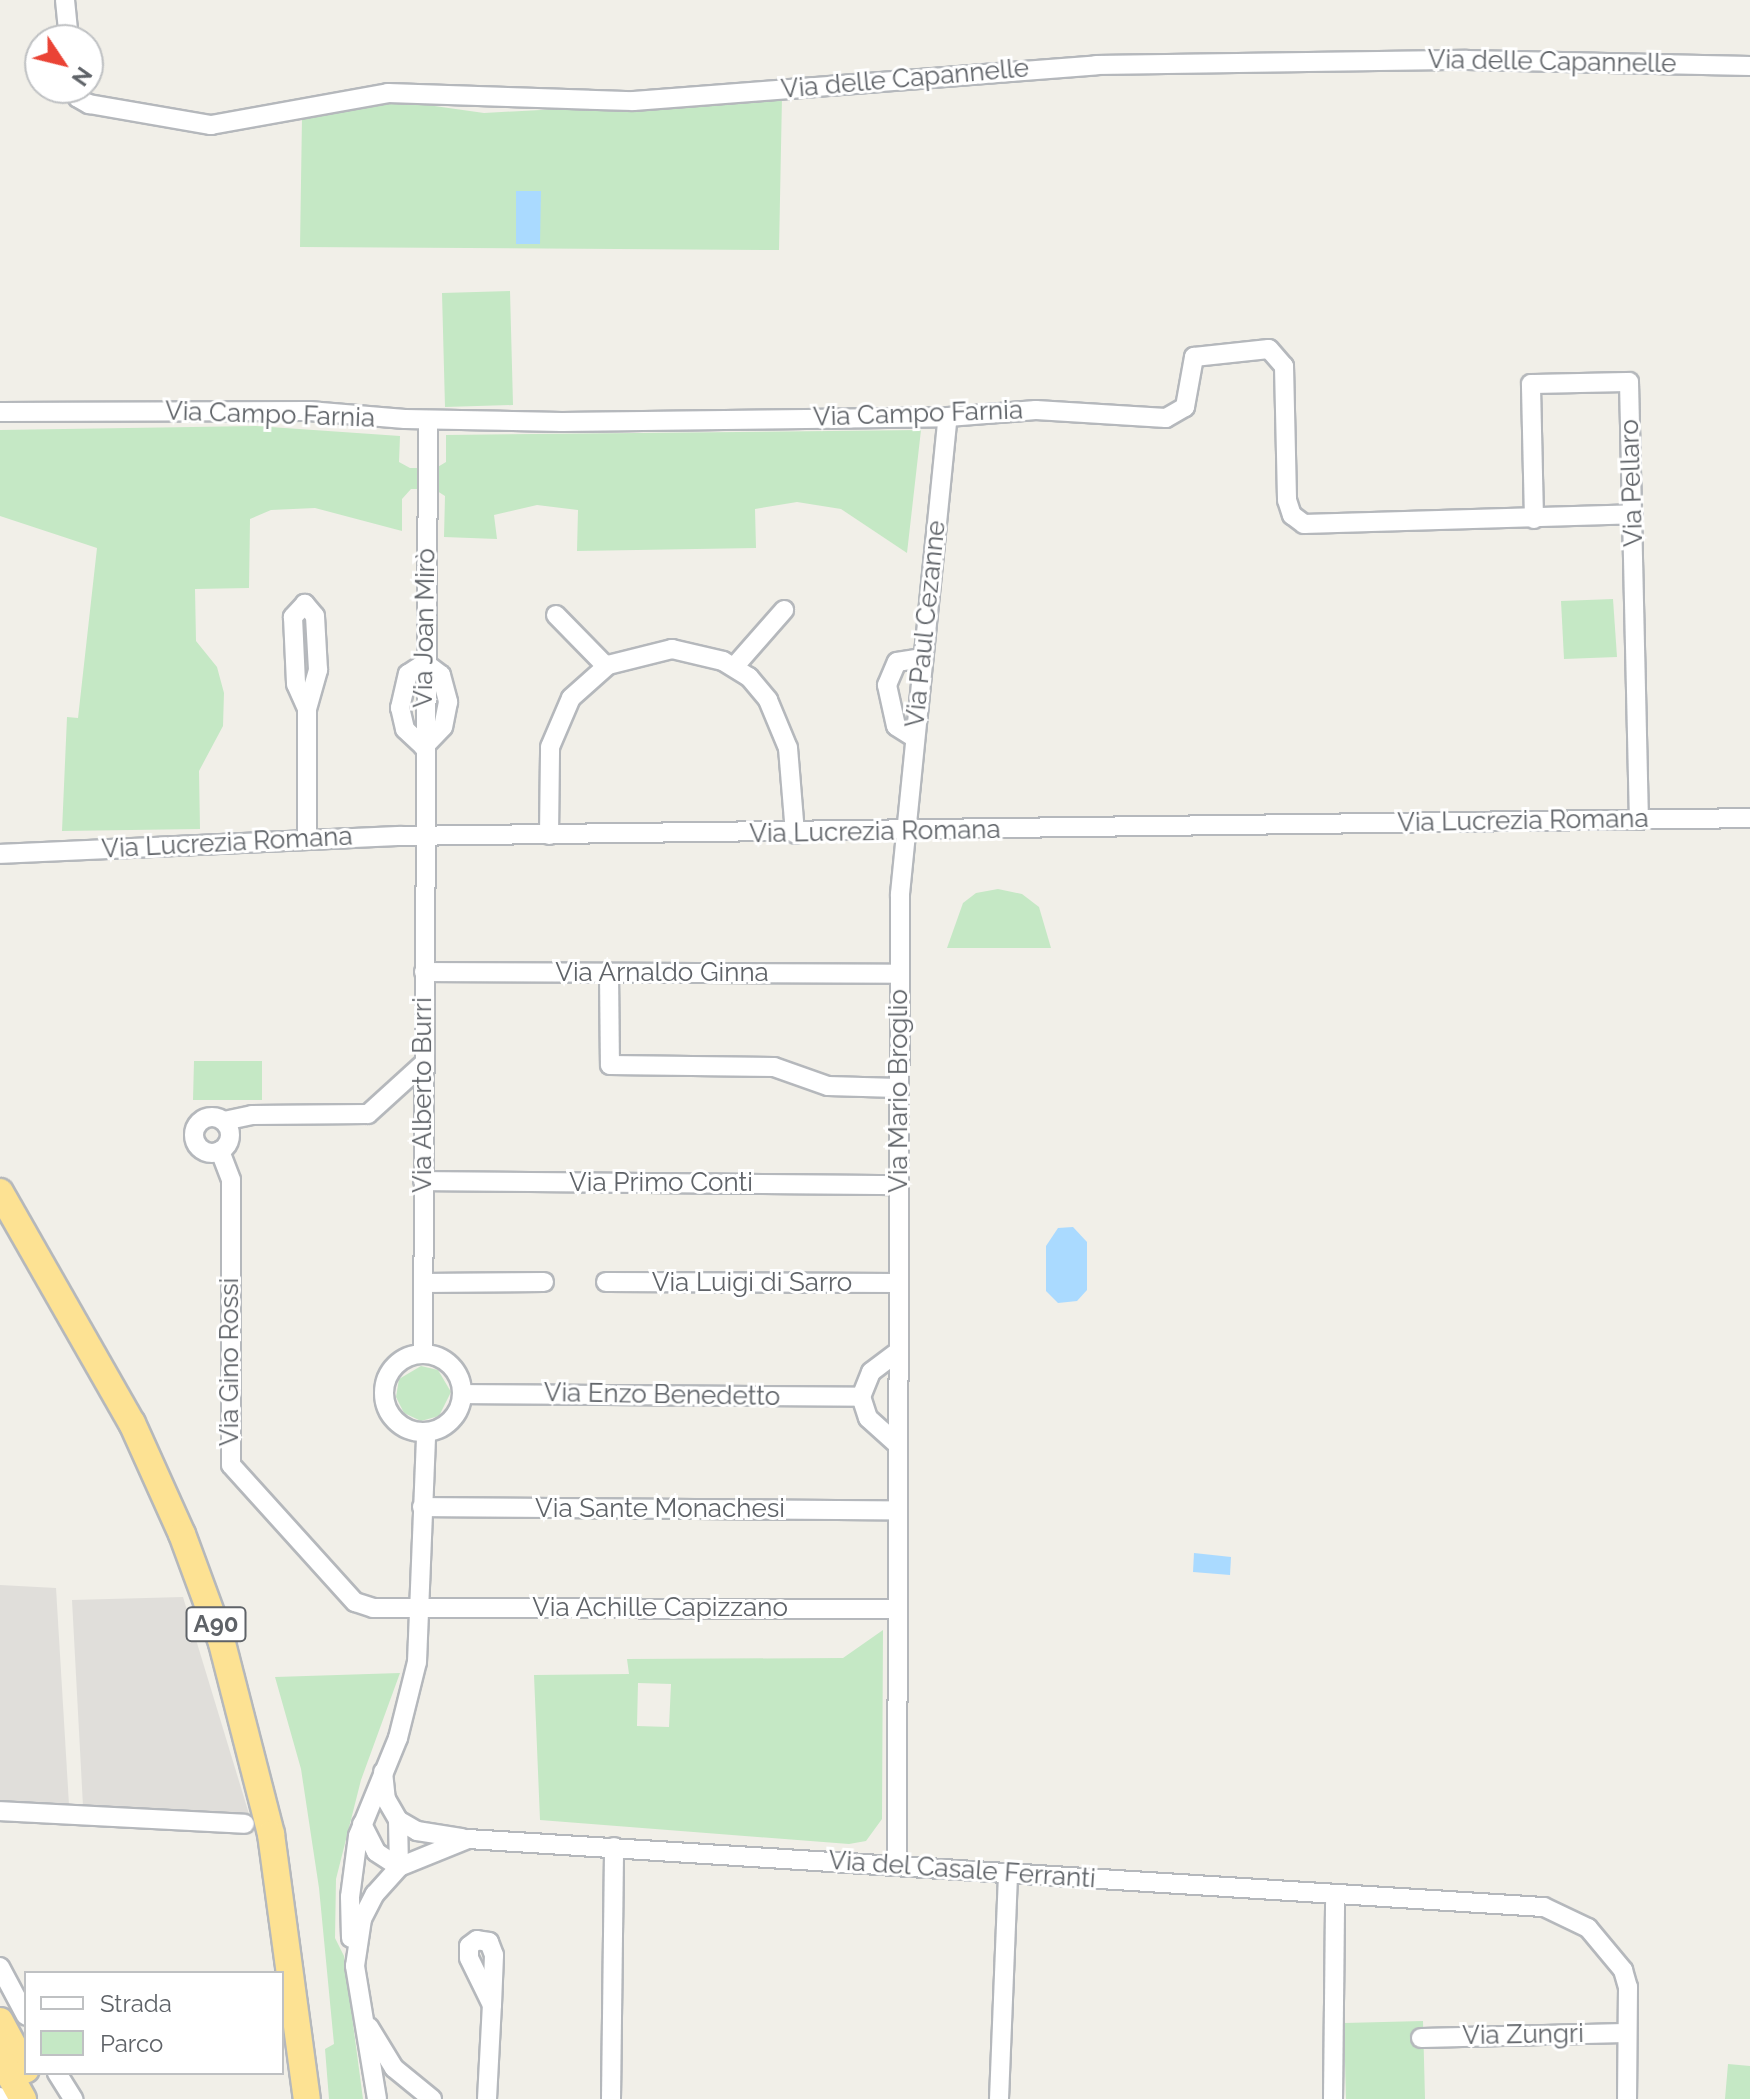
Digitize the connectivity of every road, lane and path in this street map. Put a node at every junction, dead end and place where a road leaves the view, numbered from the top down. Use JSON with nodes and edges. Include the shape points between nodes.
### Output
{"nodes":[{"id":1,"x":65,"y":0,"type":"edge"},
{"id":2,"x":67,"y":24,"type":"edge"},
{"id":3,"x":1750,"y":66,"type":"edge"},
{"id":4,"x":89,"y":104,"type":"edge"},
{"id":5,"x":0,"y":412,"type":"edge"},
{"id":6,"x":948,"y":417,"type":"junction"},
{"id":7,"x":428,"y":420,"type":"junction"},
{"id":8,"x":1633,"y":514,"type":"junction"},
{"id":9,"x":1534,"y":519,"type":"junction"},
{"id":10,"x":784,"y":610,"type":"dead end"},
{"id":11,"x":556,"y":615,"type":"dead end"},
{"id":12,"x":923,"y":658,"type":"junction"},
{"id":13,"x":606,"y":666,"type":"junction"},
{"id":14,"x":734,"y":667,"type":"junction"},
{"id":15,"x":307,"y":709,"type":"dead end"},
{"id":16,"x":915,"y":738,"type":"junction"},
{"id":17,"x":1639,"y":818,"type":"junction"},
{"id":18,"x":1750,"y":818,"type":"edge"},
{"id":19,"x":905,"y":831,"type":"junction"},
{"id":20,"x":795,"y":834,"type":"junction"},
{"id":21,"x":549,"y":835,"type":"junction"},
{"id":22,"x":423,"y":837,"type":"junction"},
{"id":23,"x":307,"y":838,"type":"junction"},
{"id":24,"x":0,"y":854,"type":"edge"},
{"id":25,"x":424,"y":972,"type":"junction"},
{"id":26,"x":609,"y":973,"type":"junction"},
{"id":27,"x":900,"y":974,"type":"junction"},
{"id":28,"x":422,"y":1065,"type":"junction"},
{"id":29,"x":898,"y":1088,"type":"junction"},
{"id":30,"x":224,"y":1121,"type":"junction"},
{"id":31,"x":220,"y":1151,"type":"junction"},
{"id":32,"x":423,"y":1181,"type":"junction"},
{"id":33,"x":899,"y":1185,"type":"junction"},
{"id":34,"x":0,"y":1192,"type":"edge"},
{"id":35,"x":544,"y":1282,"type":"dead end"},
{"id":36,"x":606,"y":1282,"type":"dead end"},
{"id":37,"x":423,"y":1283,"type":"junction"},
{"id":38,"x":899,"y":1283,"type":"junction"},
{"id":39,"x":899,"y":1351,"type":"junction"},
{"id":40,"x":423,"y":1354,"type":"junction"},
{"id":41,"x":462,"y":1394,"type":"junction"},
{"id":42,"x":861,"y":1397,"type":"junction"},
{"id":43,"x":426,"y":1433,"type":"junction"},
{"id":44,"x":898,"y":1445,"type":"junction"},
{"id":45,"x":422,"y":1507,"type":"junction"},
{"id":46,"x":898,"y":1510,"type":"junction"},
{"id":47,"x":422,"y":1607,"type":"junction"},
{"id":48,"x":898,"y":1609,"type":"junction"},
{"id":49,"x":383,"y":1771,"type":"junction"},
{"id":50,"x":0,"y":1811,"type":"edge"},
{"id":51,"x":398,"y":1820,"type":"junction"},
{"id":52,"x":245,"y":1824,"type":"dead end"},
{"id":53,"x":362,"y":1824,"type":"junction"},
{"id":54,"x":897,"y":1836,"type":"junction"},
{"id":55,"x":468,"y":1839,"type":"junction"},
{"id":56,"x":614,"y":1847,"type":"junction"},
{"id":57,"x":861,"y":1862,"type":"junction"},
{"id":58,"x":897,"y":1866,"type":"junction"},
{"id":59,"x":399,"y":1867,"type":"junction"},
{"id":60,"x":1008,"y":1874,"type":"junction"},
{"id":61,"x":1335,"y":1894,"type":"junction"},
{"id":62,"x":355,"y":1966,"type":"junction"},
{"id":63,"x":0,"y":1967,"type":"edge"},
{"id":64,"x":492,"y":2005,"type":"dead end"},
{"id":65,"x":24,"y":2012,"type":"edge"},
{"id":66,"x":361,"y":2012,"type":"junction"},
{"id":67,"x":0,"y":2021,"type":"edge"},
{"id":68,"x":1626,"y":2033,"type":"junction"},
{"id":69,"x":1421,"y":2038,"type":"dead end"},
{"id":70,"x":0,"y":2058,"type":"edge"},
{"id":71,"x":24,"y":2065,"type":"edge"},
{"id":72,"x":29,"y":2075,"type":"edge"},
{"id":73,"x":58,"y":2075,"type":"edge"},
{"id":74,"x":426,"y":2098,"type":"edge"},
{"id":75,"x":23,"y":2099,"type":"edge"},
{"id":76,"x":42,"y":2099,"type":"edge"},
{"id":77,"x":73,"y":2099,"type":"edge"},
{"id":78,"x":307,"y":2099,"type":"edge"},
{"id":79,"x":377,"y":2099,"type":"edge"},
{"id":80,"x":487,"y":2099,"type":"edge"},
{"id":81,"x":611,"y":2099,"type":"edge"},
{"id":82,"x":999,"y":2099,"type":"edge"},
{"id":83,"x":1333,"y":2099,"type":"edge"},
{"id":84,"x":1627,"y":2099,"type":"edge"}],
"edges":[{"from":1,"to":2,"type":"street"},
{"from":3,"to":4,"type":"street","name":"Via delle Capannelle","via":[[1467,60],[1096,65],[633,101],[388,93],[211,125]]},
{"from":5,"to":7,"type":"street","name":"Via Campo Farnia","via":[[309,411]]},
{"from":6,"to":7,"type":"street","name":"Via Campo Farnia"},
{"from":6,"to":9,"type":"street","name":"Via Campo Farnia","via":[[1036,410],[1166,418],[1185,407],[1194,357],[1269,349],[1283,364],[1287,500],[1298,520],[1318,526]]},
{"from":6,"to":12,"type":"street","name":"Via Paul Cezanne"},
{"from":7,"to":22,"type":"street","name":"Via Joan Mirò"},
{"from":8,"to":9,"type":"street","name":"Via Campo Farnia"},
{"from":8,"to":9,"type":"street","name":"Via Pellaro","via":[[1629,382],[1531,384]]},
{"from":8,"to":17,"type":"street","name":"Via Pellaro"},
{"from":10,"to":14,"type":"street"},
{"from":11,"to":13,"type":"street"},
{"from":12,"to":16,"type":"street","name":"Via Paul Cezanne"},
{"from":12,"to":16,"type":"street","via":[[897,662],[887,685],[896,726]]},
{"from":13,"to":14,"type":"street","via":[[643,653],[680,649]]},
{"from":13,"to":21,"type":"street","via":[[576,690],[556,728],[549,756]]},
{"from":14,"to":20,"type":"street","via":[[764,694],[782,727]]},
{"from":15,"to":23,"type":"street"},
{"from":16,"to":19,"type":"street","name":"Via Paul Cezanne"},
{"from":17,"to":18,"type":"street","name":"Via Lucrezia Romana"},
{"from":17,"to":19,"type":"street","name":"Via Lucrezia Romana"},
{"from":19,"to":20,"type":"street","name":"Via Lucrezia Romana"},
{"from":19,"to":27,"type":"street","name":"Via Mario Broglio"},
{"from":20,"to":21,"type":"street","name":"Via Lucrezia Romana"},
{"from":21,"to":22,"type":"street","name":"Via Lucrezia Romana"},
{"from":22,"to":23,"type":"street","name":"Via Lucrezia Romana"},
{"from":22,"to":25,"type":"street","name":"Via Alberto Burri"},
{"from":23,"to":24,"type":"street","name":"Via Lucrezia Romana"},
{"from":25,"to":26,"type":"street","name":"Via Arnaldo Ginna"},
{"from":25,"to":28,"type":"street","name":"Via Alberto Burri"},
{"from":26,"to":27,"type":"street","name":"Via Arnaldo Ginna"},
{"from":26,"to":29,"type":"street","via":[[610,1065],[774,1067],[828,1086]]},
{"from":27,"to":29,"type":"street","name":"Via Mario Broglio"},
{"from":28,"to":30,"type":"street","via":[[368,1114],[252,1115]]},
{"from":28,"to":32,"type":"street","name":"Via Alberto Burri"},
{"from":29,"to":33,"type":"street","name":"Via Mario Broglio"},
{"from":30,"to":31,"type":"street","name":"Via Gino Rossi","via":[[230,1137]]},
{"from":30,"to":31,"type":"street","via":[[207,1117],[195,1129],[198,1147]]},
{"from":31,"to":47,"type":"street","name":"Via Gino Rossi","via":[[231,1180],[233,1469],[355,1602],[373,1608]]},
{"from":32,"to":33,"type":"street","name":"Via Primo Conti"},
{"from":32,"to":37,"type":"street","name":"Via Alberto Burri"},
{"from":33,"to":38,"type":"street","name":"Via Mario Broglio"},
{"from":34,"to":78,"type":"highway","number":"A90","via":[[118,1394],[165,1491],[218,1629],[273,1844]]},
{"from":35,"to":37,"type":"street"},
{"from":36,"to":38,"type":"street","name":"Via Luigi di Sarro"},
{"from":37,"to":40,"type":"street","name":"Via Alberto Burri"},
{"from":38,"to":39,"type":"street","name":"Via Mario Broglio"},
{"from":39,"to":42,"type":"street","via":[[871,1372]]},
{"from":39,"to":44,"type":"street","name":"Via Mario Broglio"},
{"from":40,"to":41,"type":"street","via":[[451,1365]]},
{"from":40,"to":43,"type":"street","via":[[394,1367],[384,1398],[401,1426]]},
{"from":41,"to":42,"type":"street","name":"Via Enzo Benedetto"},
{"from":41,"to":43,"type":"street","via":[[450,1423]]},
{"from":42,"to":44,"type":"street","via":[[868,1418]]},
{"from":43,"to":45,"type":"street"},
{"from":44,"to":46,"type":"street","name":"Via Mario Broglio"},
{"from":45,"to":46,"type":"street","name":"Via Sante Monachesi"},
{"from":45,"to":47,"type":"street"},
{"from":46,"to":48,"type":"street","name":"Via Mario Broglio"},
{"from":47,"to":48,"type":"street","name":"Via Achille Capizzano"},
{"from":47,"to":49,"type":"street","via":[[411,1695]]},
{"from":48,"to":54,"type":"street","name":"Via Mario Broglio"},
{"from":49,"to":51,"type":"street","via":[[386,1799]]},
{"from":49,"to":53,"type":"street"},
{"from":50,"to":52,"type":"street"},
{"from":51,"to":55,"type":"street","via":[[417,1831]]},
{"from":51,"to":59,"type":"street"},
{"from":53,"to":59,"type":"street","via":[[374,1849]]},
{"from":53,"to":62,"type":"street","via":[[349,1909]]},
{"from":54,"to":57,"type":"street"},
{"from":54,"to":58,"type":"street","name":"Via Mario Broglio"},
{"from":55,"to":56,"type":"street","name":"Via del Casale Ferranti"},
{"from":55,"to":59,"type":"street","name":"Via del Casale Ferranti"},
{"from":56,"to":57,"type":"street","name":"Via del Casale Ferranti"},
{"from":56,"to":81,"type":"street"},
{"from":57,"to":58,"type":"street","name":"Via del Casale Ferranti"},
{"from":58,"to":60,"type":"street","name":"Via del Casale Ferranti"},
{"from":59,"to":62,"type":"street","via":[[364,1914]]},
{"from":60,"to":61,"type":"street","name":"Via del Casale Ferranti"},
{"from":60,"to":82,"type":"street"},
{"from":61,"to":68,"type":"street","name":"Via del Casale Ferranti","via":[[1534,1906],[1562,1913],[1599,1937],[1623,1970]]},
{"from":61,"to":83,"type":"street"},
{"from":62,"to":66,"type":"street"},
{"from":63,"to":65,"type":"street"},
{"from":64,"to":80,"type":"street"},
{"from":66,"to":74,"type":"street","via":[[394,2068]]},
{"from":66,"to":79,"type":"street"},
{"from":67,"to":71,"type":"highway"},
{"from":68,"to":69,"type":"street","name":"Via Zungri"},
{"from":68,"to":84,"type":"street","name":"Via del Casale Ferranti"},
{"from":70,"to":75,"type":"highway"},
{"from":72,"to":76,"type":"highway"},
{"from":73,"to":77,"type":"street"}]}
